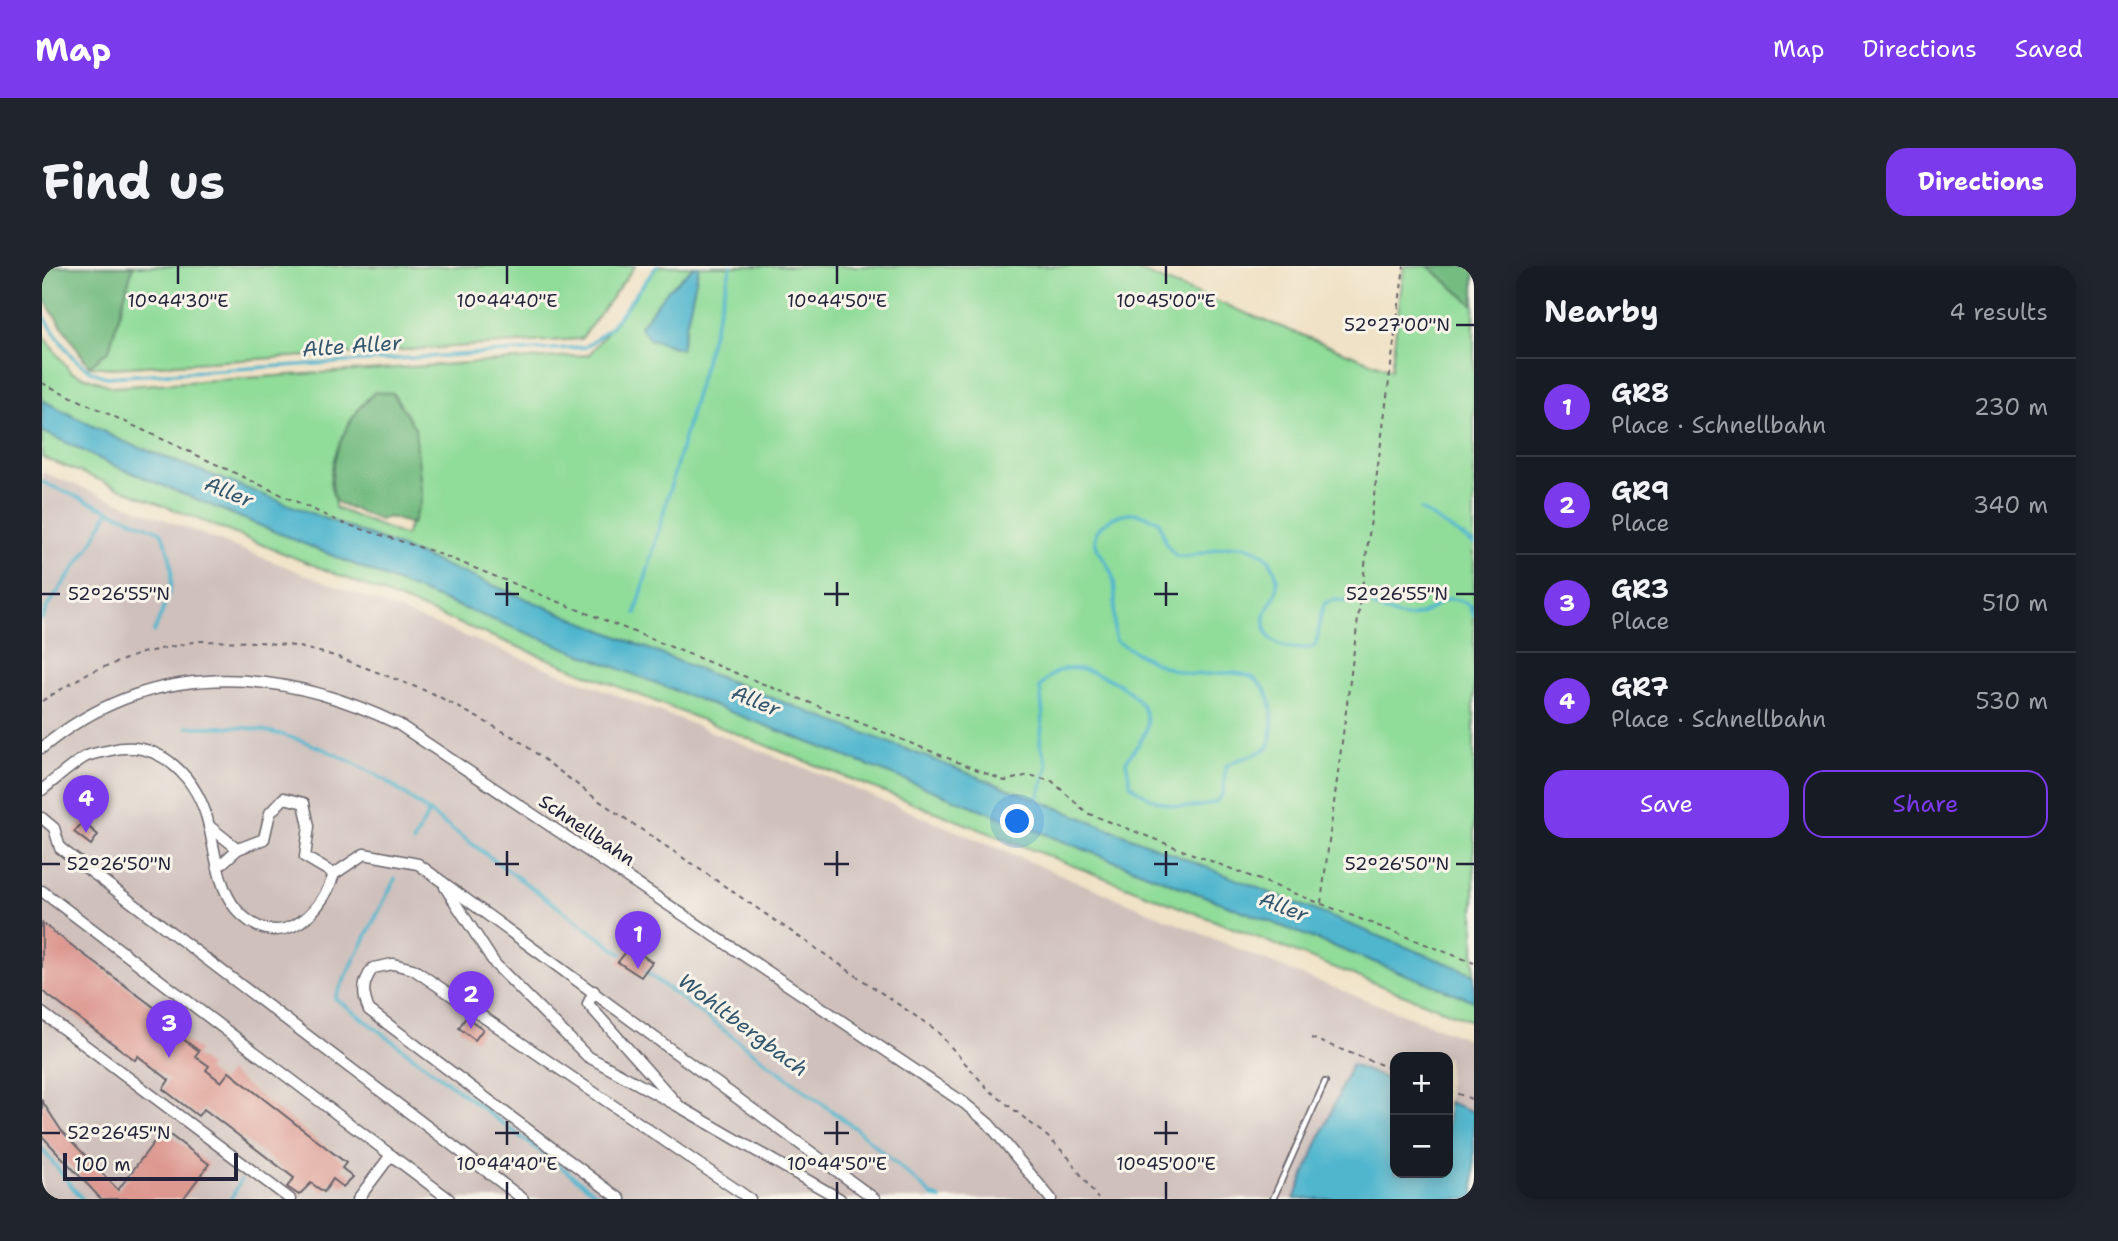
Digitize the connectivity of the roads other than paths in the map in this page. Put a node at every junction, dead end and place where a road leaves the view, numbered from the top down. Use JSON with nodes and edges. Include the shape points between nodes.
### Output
{"nodes":[{"id":1,"x":42,"y":748,"type":"edge"},
{"id":2,"x":42,"y":790,"type":"edge"},
{"id":3,"x":42,"y":818,"type":"edge"},
{"id":4,"x":209,"y":826,"type":"junction"},
{"id":5,"x":238,"y":849,"type":"junction"},
{"id":6,"x":219,"y":866,"type":"junction"},
{"id":7,"x":334,"y":874,"type":"junction"},
{"id":8,"x":440,"y":879,"type":"junction"},
{"id":9,"x":42,"y":891,"type":"edge"},
{"id":10,"x":594,"y":991,"type":"junction"},
{"id":11,"x":42,"y":1013,"type":"edge"},
{"id":12,"x":1325,"y":1082,"type":"dead end"},
{"id":13,"x":680,"y":1107,"type":"junction"},
{"id":14,"x":391,"y":1155,"type":"junction"},
{"id":15,"x":860,"y":1188,"type":"junction"},
{"id":16,"x":290,"y":1199,"type":"edge"},
{"id":17,"x":358,"y":1199,"type":"edge"},
{"id":18,"x":449,"y":1199,"type":"edge"},
{"id":19,"x":523,"y":1199,"type":"edge"},
{"id":20,"x":620,"y":1199,"type":"edge"},
{"id":21,"x":750,"y":1199,"type":"edge"},
{"id":22,"x":840,"y":1199,"type":"edge"},
{"id":23,"x":860,"y":1199,"type":"edge"},
{"id":24,"x":875,"y":1199,"type":"edge"},
{"id":25,"x":1051,"y":1199,"type":"edge"},
{"id":26,"x":1273,"y":1199,"type":"edge"}],
"edges":[{"from":1,"to":25,"type":"street","name":"Schnellbahn","via":[[123,699],[196,681],[276,683],[360,706],[398,724],[964,1103],[989,1124]]},
{"from":2,"to":4,"type":"street","via":[[87,755],[130,745],[156,752],[181,771],[205,806]]},
{"from":3,"to":19,"type":"street","via":[[54,828],[60,848]]},
{"from":4,"to":5,"type":"street"},
{"from":4,"to":6,"type":"street"},
{"from":5,"to":6,"type":"street"},
{"from":5,"to":7,"type":"street","via":[[264,839],[270,813],[284,799],[304,803],[309,826],[305,858]]},
{"from":6,"to":7,"type":"street","via":[[236,908],[262,927],[282,929],[317,911]]},
{"from":7,"to":8,"type":"street","via":[[364,854],[418,864]]},
{"from":8,"to":10,"type":"street"},
{"from":8,"to":13,"type":"street","via":[[495,964],[587,1056]]},
{"from":9,"to":14,"type":"street"},
{"from":10,"to":13,"type":"street","via":[[588,1004]]},
{"from":10,"to":15,"type":"street"},
{"from":11,"to":16,"type":"street"},
{"from":12,"to":26,"type":"lane"},
{"from":13,"to":22,"type":"street"},
{"from":14,"to":17,"type":"street"},
{"from":14,"to":18,"type":"street"},
{"from":15,"to":23,"type":"street"},
{"from":15,"to":24,"type":"street"},
{"from":20,"to":21,"type":"street","via":[[369,1010],[364,981],[373,968],[393,964],[413,969]]}]}
